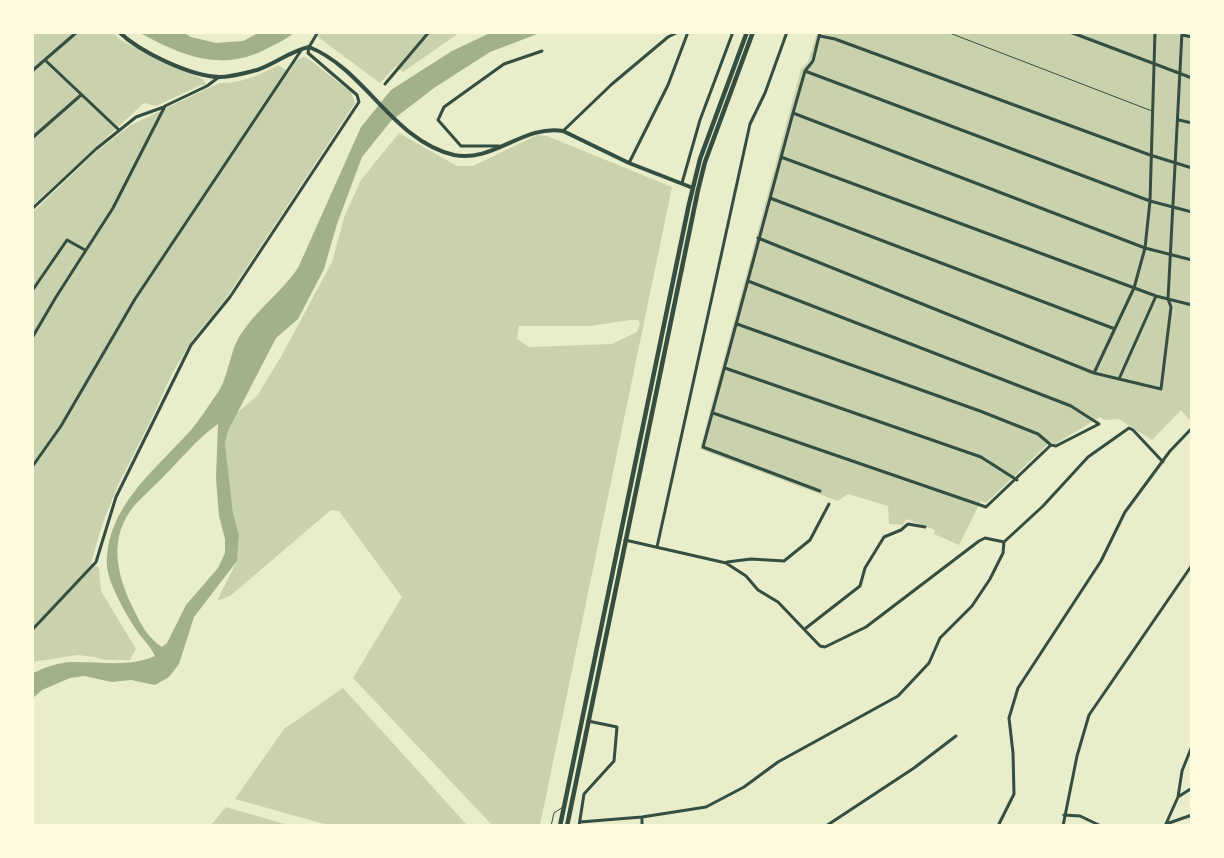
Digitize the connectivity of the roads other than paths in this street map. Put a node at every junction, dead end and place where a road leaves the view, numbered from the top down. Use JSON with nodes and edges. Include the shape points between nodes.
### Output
{"nodes":[{"id":1,"x":77,"y":32,"type":"edge"},
{"id":2,"x":119,"y":32,"type":"edge"},
{"id":3,"x":318,"y":32,"type":"edge"},
{"id":4,"x":429,"y":32,"type":"edge"},
{"id":5,"x":678,"y":32,"type":"edge"},
{"id":6,"x":688,"y":32,"type":"edge"},
{"id":7,"x":733,"y":32,"type":"edge"},
{"id":8,"x":747,"y":32,"type":"edge"},
{"id":9,"x":753,"y":32,"type":"edge"},
{"id":10,"x":787,"y":32,"type":"edge"},
{"id":11,"x":947,"y":32,"type":"edge"},
{"id":12,"x":1070,"y":32,"type":"edge"},
{"id":13,"x":1155,"y":32,"type":"edge"},
{"id":14,"x":820,"y":34,"type":"edge"},
{"id":15,"x":1182,"y":34,"type":"edge"},
{"id":16,"x":1192,"y":37,"type":"edge"},
{"id":17,"x":309,"y":47,"type":"junction"},
{"id":18,"x":302,"y":48,"type":"junction"},
{"id":19,"x":542,"y":51,"type":"dead end"},
{"id":20,"x":45,"y":60,"type":"junction"},
{"id":21,"x":1154,"y":66,"type":"junction"},
{"id":22,"x":805,"y":70,"type":"junction"},
{"id":23,"x":32,"y":71,"type":"edge"},
{"id":24,"x":1180,"y":75,"type":"junction"},
{"id":25,"x":219,"y":77,"type":"junction"},
{"id":26,"x":1192,"y":78,"type":"edge"},
{"id":27,"x":385,"y":84,"type":"dead end"},
{"id":28,"x":81,"y":95,"type":"junction"},
{"id":29,"x":164,"y":106,"type":"junction"},
{"id":30,"x":1152,"y":111,"type":"junction"},
{"id":31,"x":793,"y":113,"type":"junction"},
{"id":32,"x":1179,"y":120,"type":"junction"},
{"id":33,"x":1192,"y":123,"type":"edge"},
{"id":34,"x":119,"y":130,"type":"junction"},
{"id":35,"x":563,"y":131,"type":"junction"},
{"id":36,"x":32,"y":138,"type":"edge"},
{"id":37,"x":502,"y":146,"type":"junction"},
{"id":38,"x":1150,"y":155,"type":"junction"},
{"id":39,"x":781,"y":157,"type":"junction"},
{"id":40,"x":629,"y":162,"type":"junction"},
{"id":41,"x":1175,"y":164,"type":"junction"},
{"id":42,"x":1192,"y":168,"type":"edge"},
{"id":43,"x":682,"y":183,"type":"junction"},
{"id":44,"x":693,"y":188,"type":"junction"},
{"id":45,"x":770,"y":198,"type":"junction"},
{"id":46,"x":1150,"y":202,"type":"junction"},
{"id":47,"x":1174,"y":208,"type":"junction"},
{"id":48,"x":32,"y":209,"type":"edge"},
{"id":49,"x":1192,"y":212,"type":"edge"},
{"id":50,"x":758,"y":238,"type":"junction"},
{"id":51,"x":1145,"y":248,"type":"junction"},
{"id":52,"x":85,"y":250,"type":"dead end"},
{"id":53,"x":1170,"y":255,"type":"junction"},
{"id":54,"x":1192,"y":260,"type":"edge"},
{"id":55,"x":748,"y":281,"type":"junction"},
{"id":56,"x":1134,"y":288,"type":"junction"},
{"id":57,"x":32,"y":291,"type":"edge"},
{"id":58,"x":1156,"y":296,"type":"junction"},
{"id":59,"x":1168,"y":299,"type":"junction"},
{"id":60,"x":1192,"y":304,"type":"edge"},
{"id":61,"x":737,"y":324,"type":"junction"},
{"id":62,"x":34,"y":329,"type":"edge"},
{"id":63,"x":1115,"y":329,"type":"junction"},
{"id":64,"x":32,"y":338,"type":"edge"},
{"id":65,"x":725,"y":368,"type":"junction"},
{"id":66,"x":1094,"y":373,"type":"junction"},
{"id":67,"x":1119,"y":379,"type":"junction"},
{"id":68,"x":713,"y":412,"type":"junction"},
{"id":69,"x":1192,"y":428,"type":"edge"},
{"id":70,"x":1051,"y":445,"type":"junction"},
{"id":71,"x":1163,"y":462,"type":"junction"},
{"id":72,"x":32,"y":468,"type":"edge"},
{"id":73,"x":1017,"y":480,"type":"junction"},
{"id":74,"x":820,"y":491,"type":"dead end"},
{"id":75,"x":829,"y":504,"type":"dead end"},
{"id":76,"x":925,"y":527,"type":"dead end"},
{"id":77,"x":625,"y":540,"type":"junction"},
{"id":78,"x":1004,"y":542,"type":"junction"},
{"id":79,"x":657,"y":547,"type":"junction"},
{"id":80,"x":726,"y":562,"type":"junction"},
{"id":81,"x":1192,"y":565,"type":"edge"},
{"id":82,"x":806,"y":628,"type":"junction"},
{"id":83,"x":32,"y":630,"type":"edge"},
{"id":84,"x":588,"y":721,"type":"junction"},
{"id":85,"x":956,"y":736,"type":"dead end"},
{"id":86,"x":1192,"y":746,"type":"edge"},
{"id":87,"x":1192,"y":788,"type":"edge"},
{"id":88,"x":1178,"y":797,"type":"junction"},
{"id":89,"x":564,"y":806,"type":"junction"},
{"id":90,"x":1064,"y":815,"type":"junction"},
{"id":91,"x":1192,"y":815,"type":"edge"},
{"id":92,"x":642,"y":817,"type":"junction"},
{"id":93,"x":580,"y":824,"type":"edge"},
{"id":94,"x":1165,"y":825,"type":"edge"},
{"id":95,"x":550,"y":826,"type":"edge"},
{"id":96,"x":560,"y":826,"type":"edge"},
{"id":97,"x":567,"y":826,"type":"edge"},
{"id":98,"x":642,"y":826,"type":"edge"},
{"id":99,"x":826,"y":826,"type":"edge"},
{"id":100,"x":998,"y":826,"type":"edge"},
{"id":101,"x":1063,"y":826,"type":"edge"},
{"id":102,"x":1101,"y":826,"type":"edge"}],
"edges":[{"from":1,"to":20,"type":"street"},
{"from":2,"to":25,"type":"street","via":[[170,63]]},
{"from":3,"to":17,"type":"street"},
{"from":4,"to":27,"type":"street"},
{"from":5,"to":35,"type":"street","via":[[612,84]]},
{"from":6,"to":40,"type":"street","via":[[668,85]]},
{"from":7,"to":43,"type":"street","via":[[700,120]]},
{"from":8,"to":44,"type":"main road","via":[[700,160]]},
{"from":9,"to":77,"type":"main road","via":[[705,162]]},
{"from":10,"to":79,"type":"street","via":[[750,124]]},
{"from":11,"to":30,"type":"lane"},
{"from":12,"to":21,"type":"street"},
{"from":13,"to":21,"type":"street"},
{"from":14,"to":22,"type":"street","via":[[812,61]]},
{"from":14,"to":38,"type":"street"},
{"from":15,"to":16,"type":"street"},
{"from":15,"to":24,"type":"street"},
{"from":17,"to":18,"type":"street"},
{"from":17,"to":37,"type":"street","via":[[345,71],[420,140],[456,155],[476,156]]},
{"from":17,"to":83,"type":"street","via":[[308,53],[358,95],[359,102],[230,297],[191,346],[116,496],[96,562]]},
{"from":18,"to":25,"type":"street","via":[[260,69]]},
{"from":18,"to":72,"type":"street","via":[[135,299],[61,426]]},
{"from":19,"to":37,"type":"street","via":[[504,64],[444,108],[438,120],[461,146]]},
{"from":20,"to":23,"type":"street"},
{"from":20,"to":28,"type":"street"},
{"from":21,"to":24,"type":"street"},
{"from":21,"to":30,"type":"street"},
{"from":22,"to":31,"type":"street"},
{"from":22,"to":46,"type":"street"},
{"from":24,"to":26,"type":"street"},
{"from":24,"to":32,"type":"street"},
{"from":25,"to":29,"type":"street"},
{"from":28,"to":34,"type":"street"},
{"from":28,"to":36,"type":"street"},
{"from":29,"to":34,"type":"street","via":[[136,117]]},
{"from":29,"to":62,"type":"street","via":[[113,208]]},
{"from":30,"to":38,"type":"street"},
{"from":31,"to":39,"type":"street"},
{"from":31,"to":51,"type":"street"},
{"from":32,"to":33,"type":"street"},
{"from":32,"to":41,"type":"street"},
{"from":34,"to":48,"type":"street"},
{"from":35,"to":37,"type":"street","via":[[545,131]]},
{"from":35,"to":40,"type":"street"},
{"from":38,"to":41,"type":"street"},
{"from":38,"to":46,"type":"street"},
{"from":39,"to":45,"type":"street"},
{"from":39,"to":56,"type":"street"},
{"from":40,"to":43,"type":"street"},
{"from":41,"to":42,"type":"street"},
{"from":41,"to":47,"type":"street"},
{"from":43,"to":44,"type":"street"},
{"from":44,"to":89,"type":"main road"},
{"from":45,"to":50,"type":"street"},
{"from":45,"to":63,"type":"street"},
{"from":46,"to":47,"type":"street"},
{"from":46,"to":51,"type":"street"},
{"from":47,"to":49,"type":"street"},
{"from":47,"to":53,"type":"street"},
{"from":50,"to":55,"type":"street"},
{"from":50,"to":66,"type":"street"},
{"from":51,"to":53,"type":"street"},
{"from":51,"to":56,"type":"street"},
{"from":52,"to":57,"type":"street","via":[[67,240]]},
{"from":53,"to":54,"type":"street"},
{"from":53,"to":59,"type":"street"},
{"from":55,"to":61,"type":"street"},
{"from":55,"to":70,"type":"street","via":[[1071,406],[1099,424],[1056,446]]},
{"from":56,"to":58,"type":"street"},
{"from":56,"to":63,"type":"street"},
{"from":58,"to":59,"type":"street"},
{"from":58,"to":67,"type":"street"},
{"from":59,"to":60,"type":"street"},
{"from":59,"to":67,"type":"street","via":[[1171,307],[1161,389]]},
{"from":61,"to":65,"type":"street"},
{"from":61,"to":70,"type":"street","via":[[980,411],[1038,434]]},
{"from":62,"to":64,"type":"street"},
{"from":63,"to":66,"type":"street"},
{"from":65,"to":68,"type":"street"},
{"from":65,"to":73,"type":"street","via":[[981,457]]},
{"from":66,"to":67,"type":"street"},
{"from":68,"to":73,"type":"street","via":[[986,507]]},
{"from":68,"to":74,"type":"street","via":[[703,447]]},
{"from":69,"to":71,"type":"street"},
{"from":70,"to":73,"type":"street"},
{"from":71,"to":78,"type":"street","via":[[1133,430],[1125,430],[1088,457]]},
{"from":71,"to":100,"type":"street","via":[[1125,512],[1101,560],[1018,688],[1008,718],[1014,794]]},
{"from":75,"to":80,"type":"street","via":[[810,540],[784,561]]},
{"from":76,"to":82,"type":"street","via":[[908,524],[884,537],[865,568],[860,586]]},
{"from":77,"to":79,"type":"street"},
{"from":77,"to":84,"type":"main road"},
{"from":78,"to":82,"type":"street","via":[[985,538],[979,541],[866,627],[829,646],[820,646]]},
{"from":78,"to":92,"type":"street","via":[[1003,553],[990,579],[972,606],[940,638],[929,663],[898,696],[785,758],[706,807]]},
{"from":79,"to":80,"type":"street"},
{"from":80,"to":82,"type":"street"},
{"from":81,"to":90,"type":"street","via":[[1089,715]]},
{"from":84,"to":93,"type":"street","via":[[617,727],[614,761],[584,794]]},
{"from":84,"to":97,"type":"main road"},
{"from":85,"to":99,"type":"street"},
{"from":86,"to":88,"type":"street","via":[[1182,771]]},
{"from":87,"to":88,"type":"street"},
{"from":88,"to":94,"type":"street"},
{"from":89,"to":95,"type":"lane","via":[[554,813]]},
{"from":89,"to":96,"type":"main road"},
{"from":90,"to":101,"type":"street"},
{"from":90,"to":102,"type":"street","via":[[1080,816]]},
{"from":91,"to":94,"type":"street"},
{"from":92,"to":93,"type":"street"},
{"from":92,"to":98,"type":"street"}]}
